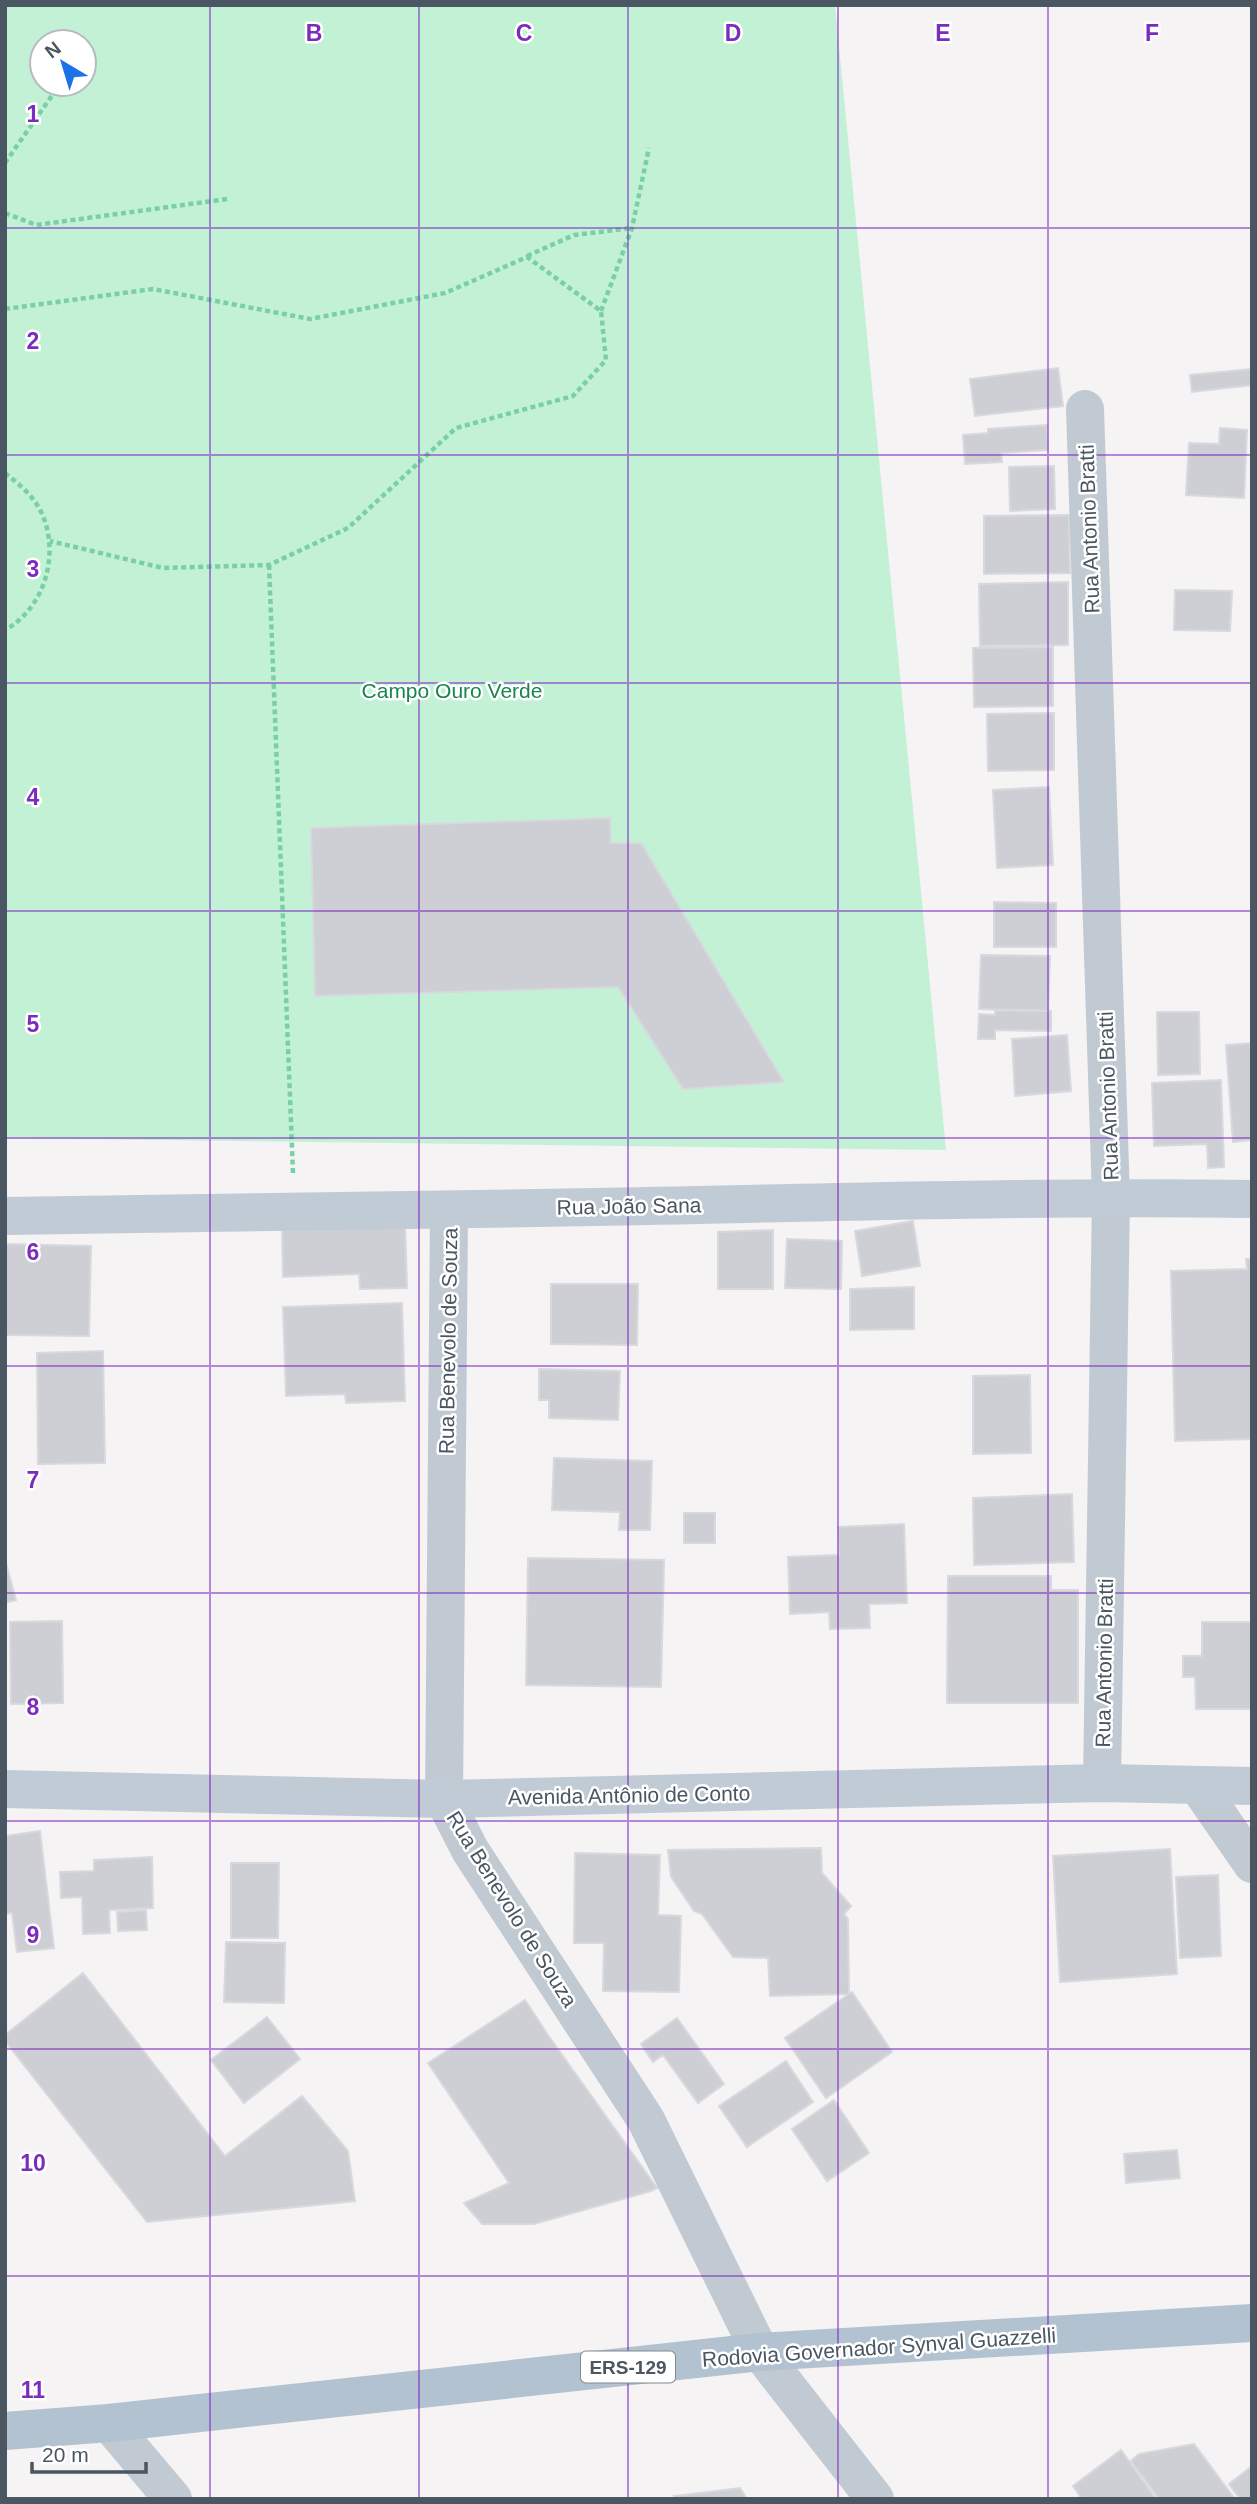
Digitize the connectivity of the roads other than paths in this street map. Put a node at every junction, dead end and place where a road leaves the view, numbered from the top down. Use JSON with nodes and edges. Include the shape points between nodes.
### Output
{"nodes":[{"id":1,"x":1085,"y":409,"type":"dead end"},
{"id":2,"x":1111,"y":1197,"type":"junction"},
{"id":3,"x":1252,"y":1199,"type":"edge"},
{"id":4,"x":449,"y":1210,"type":"junction"},
{"id":5,"x":5,"y":1216,"type":"edge"},
{"id":6,"x":1102,"y":1783,"type":"junction"},
{"id":7,"x":1198,"y":1786,"type":"junction"},
{"id":8,"x":1252,"y":1786,"type":"edge"},
{"id":9,"x":5,"y":1789,"type":"edge"},
{"id":10,"x":444,"y":1799,"type":"junction"},
{"id":11,"x":1252,"y":1864,"type":"edge"},
{"id":12,"x":1252,"y":2323,"type":"edge"},
{"id":13,"x":760,"y":2352,"type":"junction"},
{"id":14,"x":109,"y":2423,"type":"junction"},
{"id":15,"x":5,"y":2431,"type":"edge"},
{"id":16,"x":173,"y":2499,"type":"edge"},
{"id":17,"x":875,"y":2499,"type":"edge"}],
"edges":[{"from":1,"to":2,"type":"street","name":"Rua Antonio Bratti"},
{"from":2,"to":3,"type":"street","name":"Rua João Sana"},
{"from":2,"to":4,"type":"street","name":"Rua João Sana"},
{"from":2,"to":6,"type":"street","name":"Rua Antonio Bratti"},
{"from":4,"to":5,"type":"street","name":"Rua João Sana"},
{"from":4,"to":10,"type":"street","name":"Rua Benevolo de Souza"},
{"from":6,"to":7,"type":"street","name":"Avenida Antônio de Conto"},
{"from":6,"to":10,"type":"street","name":"Avenida Antônio de Conto"},
{"from":7,"to":8,"type":"street","name":"Avenida Antônio de Conto"},
{"from":7,"to":11,"type":"street"},
{"from":9,"to":10,"type":"street","name":"Avenida Antônio de Conto"},
{"from":10,"to":13,"type":"street","name":"Rua Benevolo de Souza","via":[[470,1850],[646,2120]]},
{"from":12,"to":13,"type":"main road","name":"Rodovia Governador Synval Guazzelli","number":"ERS-129"},
{"from":13,"to":14,"type":"main road","name":"Rodovia Governador Synval Guazzelli","number":"ERS-129"},
{"from":13,"to":17,"type":"street","name":"Rua Benevolo de Souza"},
{"from":14,"to":15,"type":"main road","name":"Rodovia Governador Synval Guazzelli","number":"ERS-129"},
{"from":14,"to":16,"type":"street"}]}
